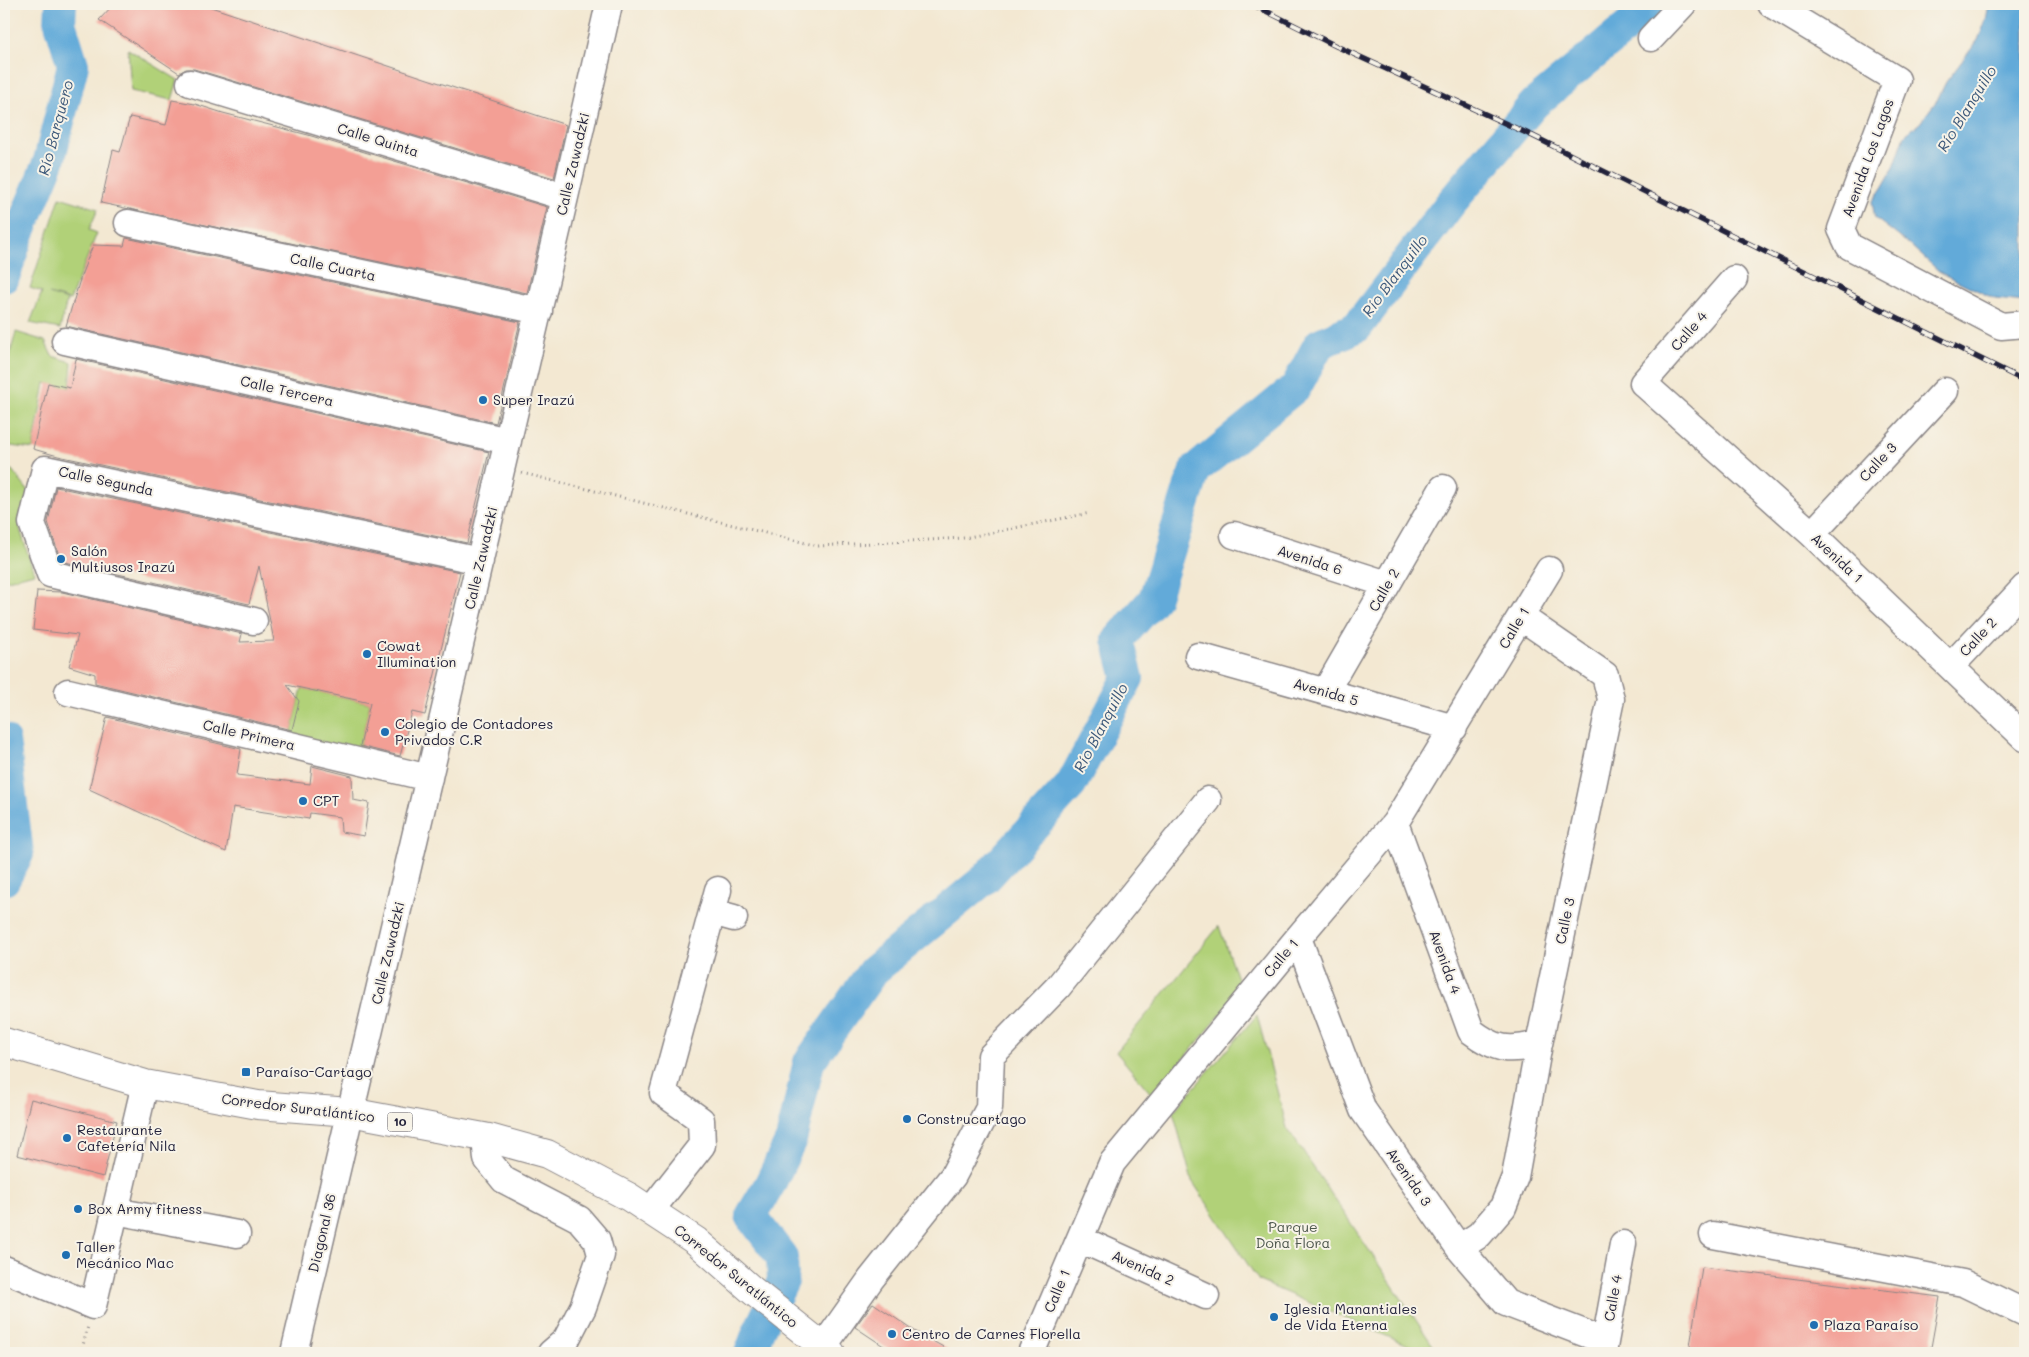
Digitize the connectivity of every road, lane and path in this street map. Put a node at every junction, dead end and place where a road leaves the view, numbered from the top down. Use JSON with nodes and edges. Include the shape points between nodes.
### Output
{"nodes":[{"id":1,"x":609,"y":4,"type":"edge"},
{"id":2,"x":1683,"y":4,"type":"edge"},
{"id":3,"x":1771,"y":4,"type":"edge"},
{"id":4,"x":1651,"y":38,"type":"dead end"},
{"id":5,"x":190,"y":83,"type":"dead end"},
{"id":6,"x":566,"y":197,"type":"junction"},
{"id":7,"x":128,"y":224,"type":"dead end"},
{"id":8,"x":1734,"y":279,"type":"dead end"},
{"id":9,"x":539,"y":311,"type":"junction"},
{"id":10,"x":2025,"y":324,"type":"edge"},
{"id":11,"x":66,"y":341,"type":"dead end"},
{"id":12,"x":1644,"y":383,"type":"joint"},
{"id":13,"x":1945,"y":391,"type":"dead end"},
{"id":14,"x":508,"y":441,"type":"junction"},
{"id":15,"x":502,"y":468,"type":"junction"},
{"id":16,"x":1443,"y":488,"type":"dead end"},
{"id":17,"x":1090,"y":513,"type":"dead end"},
{"id":18,"x":1812,"y":534,"type":"junction"},
{"id":19,"x":1234,"y":535,"type":"dead end"},
{"id":20,"x":480,"y":560,"type":"junction"},
{"id":21,"x":1549,"y":570,"type":"dead end"},
{"id":22,"x":1387,"y":584,"type":"junction"},
{"id":23,"x":2025,"y":587,"type":"edge"},
{"id":24,"x":1521,"y":617,"type":"junction"},
{"id":25,"x":254,"y":621,"type":"dead end"},
{"id":26,"x":1198,"y":656,"type":"dead end"},
{"id":27,"x":1951,"y":666,"type":"junction"},
{"id":28,"x":68,"y":692,"type":"dead end"},
{"id":29,"x":1324,"y":692,"type":"junction"},
{"id":30,"x":1454,"y":728,"type":"junction"},
{"id":31,"x":2025,"y":738,"type":"edge"},
{"id":32,"x":429,"y":778,"type":"junction"},
{"id":33,"x":1208,"y":800,"type":"dead end"},
{"id":34,"x":1395,"y":824,"type":"junction"},
{"id":35,"x":721,"y":906,"type":"dead end"},
{"id":36,"x":1298,"y":938,"type":"junction"},
{"id":37,"x":6,"y":1043,"type":"edge"},
{"id":38,"x":1539,"y":1044,"type":"junction"},
{"id":39,"x":146,"y":1084,"type":"junction"},
{"id":40,"x":350,"y":1112,"type":"junction"},
{"id":41,"x":485,"y":1138,"type":"junction"},
{"id":42,"x":650,"y":1210,"type":"junction"},
{"id":43,"x":115,"y":1211,"type":"junction"},
{"id":44,"x":237,"y":1234,"type":"dead end"},
{"id":45,"x":1713,"y":1235,"type":"dead end"},
{"id":46,"x":1080,"y":1239,"type":"junction"},
{"id":47,"x":1623,"y":1244,"type":"dead end"},
{"id":48,"x":1459,"y":1248,"type":"junction"},
{"id":49,"x":4,"y":1269,"type":"edge"},
{"id":50,"x":1206,"y":1296,"type":"dead end"},
{"id":51,"x":93,"y":1306,"type":"junction"},
{"id":52,"x":2025,"y":1313,"type":"edge"},
{"id":53,"x":1604,"y":1347,"type":"edge"},
{"id":54,"x":827,"y":1350,"type":"edge"},
{"id":55,"x":81,"y":1353,"type":"edge"},
{"id":56,"x":294,"y":1353,"type":"edge"},
{"id":57,"x":551,"y":1353,"type":"edge"},
{"id":58,"x":1031,"y":1353,"type":"edge"}],
"edges":[{"from":1,"to":6,"type":"street","name":"Calle Zawadzki"},
{"from":2,"to":4,"type":"street"},
{"from":3,"to":10,"type":"street","name":"Avenida Los Lagos","via":[[1897,80],[1841,229],[1849,246],[2001,326]]},
{"from":5,"to":6,"type":"street","name":"Calle Quinta"},
{"from":6,"to":9,"type":"street","name":"Calle Zawadzki"},
{"from":7,"to":9,"type":"street","name":"Calle Cuarta"},
{"from":8,"to":12,"type":"street","name":"Calle 4"},
{"from":9,"to":14,"type":"street","name":"Calle Zawadzki"},
{"from":11,"to":14,"type":"street","name":"Calle Tercera"},
{"from":12,"to":18,"type":"street","name":"Avenida 1"},
{"from":13,"to":18,"type":"street","name":"Calle 3"},
{"from":14,"to":15,"type":"street","name":"Calle Zawadzki"},
{"from":15,"to":17,"type":"path","via":[[818,546],[964,538]]},
{"from":15,"to":20,"type":"street","name":"Calle Zawadzki"},
{"from":16,"to":22,"type":"street","name":"Calle 2"},
{"from":18,"to":27,"type":"street","name":"Avenida 1"},
{"from":19,"to":22,"type":"street","name":"Avenida 6"},
{"from":20,"to":25,"type":"street","name":"Calle Segunda","via":[[45,468],[32,523],[50,574]]},
{"from":20,"to":32,"type":"street","name":"Calle Zawadzki"},
{"from":21,"to":24,"type":"street","name":"Calle 1"},
{"from":22,"to":29,"type":"street","name":"Calle 2"},
{"from":23,"to":27,"type":"street","name":"Calle 2"},
{"from":24,"to":30,"type":"street","name":"Calle 1"},
{"from":24,"to":38,"type":"street","name":"Calle 3","via":[[1605,675],[1611,699]]},
{"from":26,"to":29,"type":"street","name":"Avenida 5"},
{"from":27,"to":31,"type":"street","name":"Avenida 1"},
{"from":28,"to":32,"type":"street","name":"Calle Primera"},
{"from":29,"to":30,"type":"street","name":"Avenida 5"},
{"from":30,"to":34,"type":"street","name":"Calle 1"},
{"from":32,"to":40,"type":"street","name":"Calle Zawadzki"},
{"from":33,"to":54,"type":"street","via":[[1058,987],[991,1056],[989,1108],[953,1176],[871,1279]]},
{"from":34,"to":36,"type":"street","name":"Calle 1"},
{"from":34,"to":38,"type":"street","name":"Avenida 4","via":[[1470,1031],[1488,1044],[1517,1050]]},
{"from":35,"to":42,"type":"street","via":[[663,1093],[701,1120],[702,1145]]},
{"from":36,"to":46,"type":"street","name":"Calle 1","via":[[1112,1163]]},
{"from":36,"to":48,"type":"street","name":"Avenida 3","via":[[1363,1110]]},
{"from":37,"to":39,"type":"main road","name":"Corredor Suratlántico","number":"10"},
{"from":38,"to":48,"type":"street","name":"Calle 3","via":[[1515,1177],[1502,1207],[1478,1235]]},
{"from":39,"to":40,"type":"main road","name":"Corredor Suratlántico","number":"10","via":[[258,1105]]},
{"from":39,"to":43,"type":"street"},
{"from":40,"to":41,"type":"main road","name":"Corredor Suratlántico","number":"10"},
{"from":40,"to":56,"type":"street","name":"Diagonal 36"},
{"from":41,"to":42,"type":"main road","name":"Corredor Suratlántico","number":"10","via":[[547,1154]]},
{"from":41,"to":57,"type":"street","via":[[487,1159],[504,1180],[579,1219],[597,1240],[601,1254],[583,1307],[566,1340]]},
{"from":42,"to":54,"type":"main road","name":"Corredor Suratlántico","number":"10","via":[[696,1240]]},
{"from":43,"to":44,"type":"street"},
{"from":43,"to":51,"type":"street"},
{"from":45,"to":52,"type":"street","via":[[1963,1283]]},
{"from":46,"to":50,"type":"street","name":"Avenida 2"},
{"from":46,"to":58,"type":"street","name":"Calle 1"},
{"from":47,"to":53,"type":"street","name":"Calle 4"},
{"from":48,"to":53,"type":"street","name":"Avenida 3","via":[[1506,1304]]},
{"from":49,"to":51,"type":"street"},
{"from":51,"to":55,"type":"path"}]}
